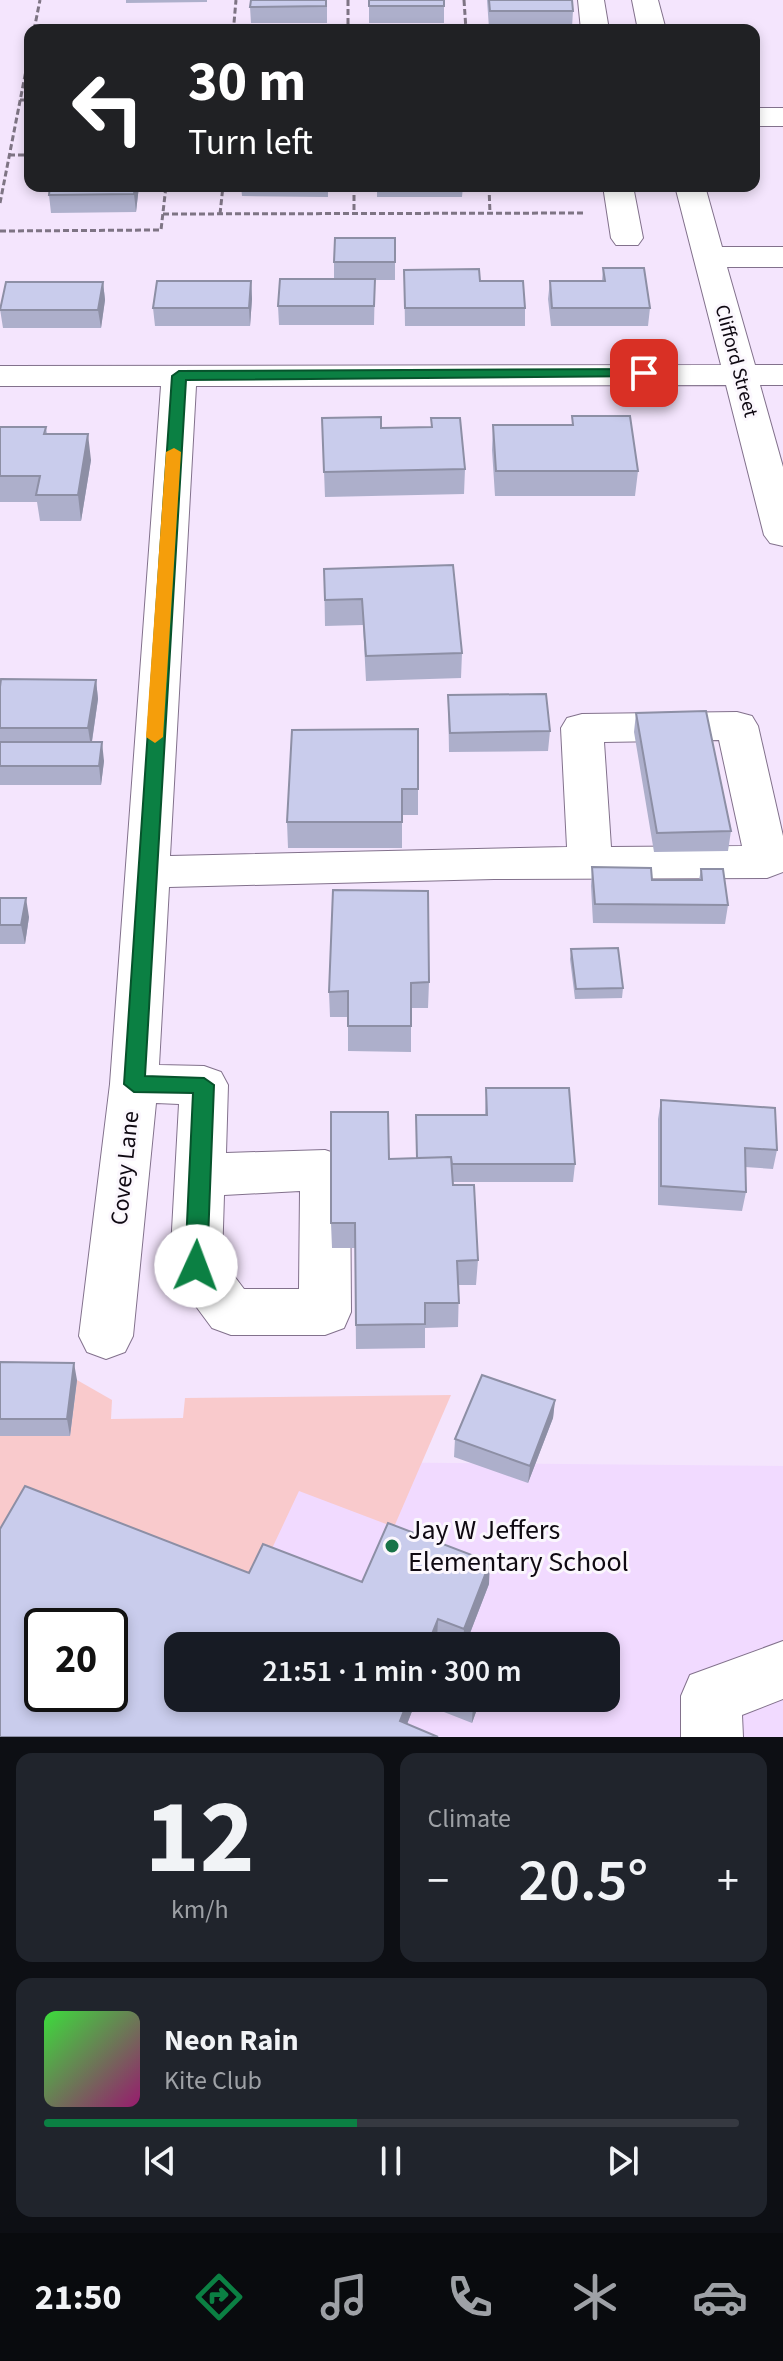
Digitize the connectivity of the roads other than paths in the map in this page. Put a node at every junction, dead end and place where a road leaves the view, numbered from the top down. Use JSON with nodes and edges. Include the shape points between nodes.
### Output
{"nodes":[{"id":1,"x":591,"y":0,"type":"edge"},
{"id":2,"x":645,"y":0,"type":"edge"},
{"id":3,"x":594,"y":24,"type":"edge"},
{"id":4,"x":651,"y":24,"type":"edge"},
{"id":5,"x":760,"y":117,"type":"edge"},
{"id":6,"x":783,"y":117,"type":"edge"},
{"id":7,"x":692,"y":192,"type":"edge"},
{"id":8,"x":709,"y":257,"type":"junction"},
{"id":9,"x":783,"y":257,"type":"edge"},
{"id":10,"x":739,"y":375,"type":"junction"},
{"id":11,"x":783,"y":375,"type":"edge"},
{"id":12,"x":0,"y":376,"type":"edge"},
{"id":13,"x":179,"y":376,"type":"junction"},
{"id":14,"x":783,"y":535,"type":"edge"},
{"id":15,"x":590,"y":863,"type":"junction"},
{"id":16,"x":146,"y":872,"type":"junction"},
{"id":17,"x":134,"y":1084,"type":"junction"},
{"id":18,"x":199,"y":1175,"type":"dead end"},
{"id":19,"x":106,"y":1336,"type":"dead end"},
{"id":20,"x":783,"y":1670,"type":"edge"},
{"id":21,"x":712,"y":1737,"type":"edge"}],
"edges":[{"from":1,"to":3,"type":"street"},
{"from":2,"to":4,"type":"street"},
{"from":5,"to":6,"type":"street"},
{"from":7,"to":8,"type":"street","name":"Clifford Street"},
{"from":8,"to":9,"type":"street"},
{"from":8,"to":10,"type":"street","name":"Clifford Street"},
{"from":10,"to":11,"type":"street"},
{"from":10,"to":13,"type":"street"},
{"from":10,"to":14,"type":"street","name":"Clifford Street"},
{"from":12,"to":13,"type":"street"},
{"from":13,"to":16,"type":"street","name":"Covey Lane"},
{"from":15,"to":15,"type":"street","via":[[767,862],[737,726],[582,728]]},
{"from":15,"to":16,"type":"street"},
{"from":16,"to":17,"type":"street","name":"Covey Lane"},
{"from":17,"to":18,"type":"street","via":[[204,1085]]},
{"from":17,"to":19,"type":"street","name":"Covey Lane"},
{"from":20,"to":21,"type":"street","via":[[711,1696]]}]}
